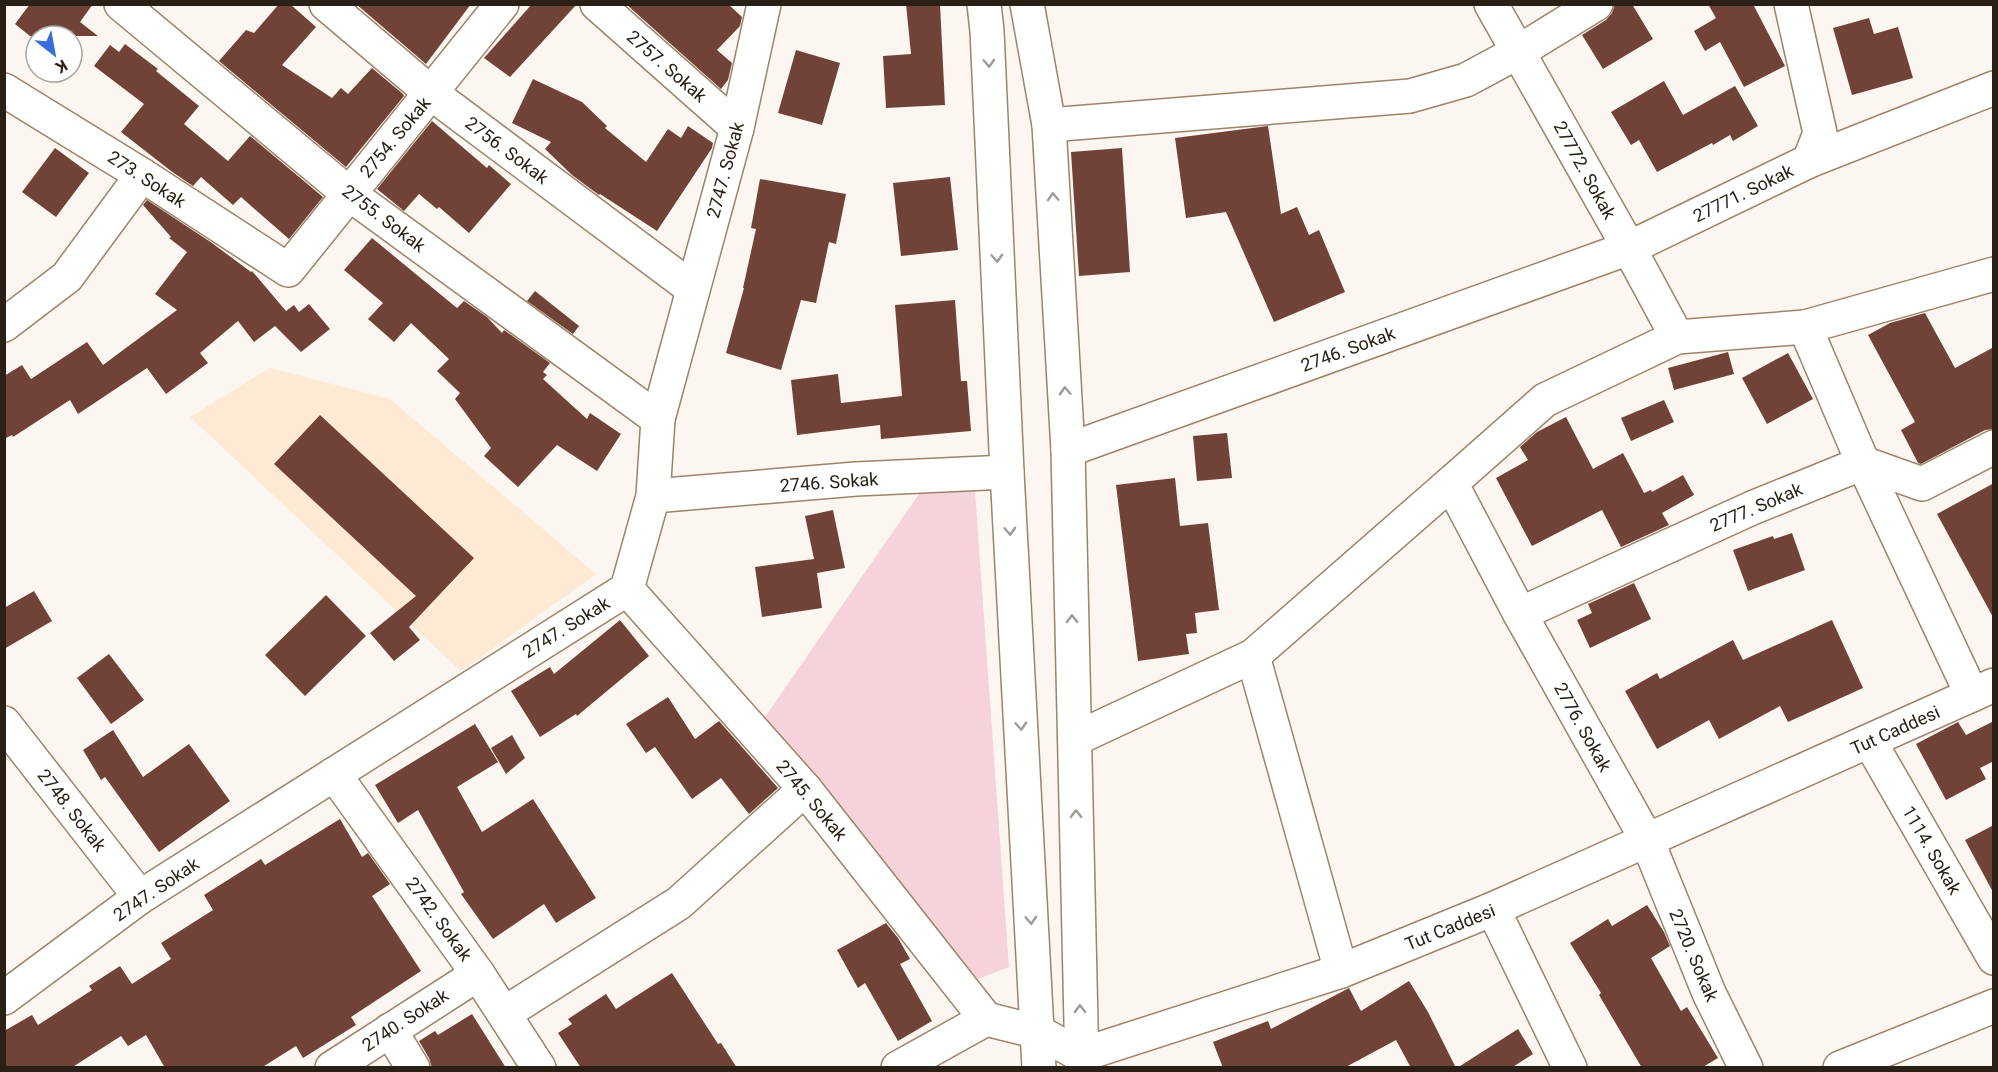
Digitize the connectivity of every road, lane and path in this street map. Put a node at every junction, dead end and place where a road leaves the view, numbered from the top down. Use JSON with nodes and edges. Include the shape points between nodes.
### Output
{"nodes":[{"id":1,"x":121,"y":4,"type":"edge"},
{"id":2,"x":326,"y":4,"type":"edge"},
{"id":3,"x":502,"y":4,"type":"edge"},
{"id":4,"x":597,"y":4,"type":"edge"},
{"id":5,"x":764,"y":4,"type":"edge"},
{"id":6,"x":984,"y":4,"type":"edge"},
{"id":7,"x":1027,"y":4,"type":"edge"},
{"id":8,"x":1491,"y":4,"type":"edge"},
{"id":9,"x":1596,"y":4,"type":"edge"},
{"id":10,"x":1791,"y":4,"type":"edge"},
{"id":11,"x":1518,"y":52,"type":"junction"},
{"id":12,"x":1994,"y":88,"type":"edge"},
{"id":13,"x":4,"y":90,"type":"edge"},
{"id":14,"x":431,"y":93,"type":"junction"},
{"id":15,"x":1049,"y":125,"type":"junction"},
{"id":16,"x":737,"y":128,"type":"junction"},
{"id":17,"x":1809,"y":161,"type":"junction"},
{"id":18,"x":142,"y":175,"type":"junction"},
{"id":19,"x":348,"y":193,"type":"junction"},
{"id":20,"x":1629,"y":248,"type":"junction"},
{"id":21,"x":288,"y":270,"type":"joint"},
{"id":22,"x":1994,"y":274,"type":"edge"},
{"id":23,"x":693,"y":289,"type":"junction"},
{"id":24,"x":4,"y":325,"type":"edge"},
{"id":25,"x":1805,"y":327,"type":"junction"},
{"id":26,"x":1677,"y":337,"type":"junction"},
{"id":27,"x":658,"y":419,"type":"junction"},
{"id":28,"x":1994,"y":447,"type":"edge"},
{"id":29,"x":1068,"y":450,"type":"junction"},
{"id":30,"x":1863,"y":463,"type":"junction"},
{"id":31,"x":1006,"y":472,"type":"junction"},
{"id":32,"x":1451,"y":483,"type":"junction"},
{"id":33,"x":653,"y":496,"type":"junction"},
{"id":34,"x":627,"y":589,"type":"junction"},
{"id":35,"x":1520,"y":614,"type":"junction"},
{"id":36,"x":1253,"y":656,"type":"junction"},
{"id":37,"x":1983,"y":690,"type":"edge"},
{"id":38,"x":4,"y":723,"type":"edge"},
{"id":39,"x":1075,"y":739,"type":"junction"},
{"id":40,"x":1870,"y":742,"type":"junction"},
{"id":41,"x":334,"y":774,"type":"junction"},
{"id":42,"x":805,"y":789,"type":"junction"},
{"id":43,"x":1647,"y":840,"type":"junction"},
{"id":44,"x":140,"y":897,"type":"junction"},
{"id":45,"x":1493,"y":909,"type":"junction"},
{"id":46,"x":1994,"y":958,"type":"edge"},
{"id":47,"x":1341,"y":971,"type":"junction"},
{"id":48,"x":478,"y":974,"type":"junction"},
{"id":49,"x":4,"y":999,"type":"edge"},
{"id":50,"x":1994,"y":1006,"type":"edge"},
{"id":51,"x":505,"y":1013,"type":"junction"},
{"id":52,"x":986,"y":1019,"type":"junction"},
{"id":53,"x":390,"y":1030,"type":"junction"},
{"id":54,"x":1038,"y":1032,"type":"junction"},
{"id":55,"x":1081,"y":1061,"type":"edge"},
{"id":56,"x":332,"y":1068,"type":"edge"},
{"id":57,"x":413,"y":1068,"type":"edge"},
{"id":58,"x":539,"y":1068,"type":"edge"},
{"id":59,"x":898,"y":1068,"type":"edge"},
{"id":60,"x":1039,"y":1068,"type":"edge"},
{"id":61,"x":1570,"y":1068,"type":"edge"},
{"id":62,"x":1746,"y":1068,"type":"edge"},
{"id":63,"x":1840,"y":1068,"type":"edge"}],
"edges":[{"from":1,"to":19,"type":"street","name":"2755. Sokak"},
{"from":2,"to":14,"type":"street","name":"2756. Sokak"},
{"from":3,"to":14,"type":"street","name":"2754. Sokak"},
{"from":4,"to":16,"type":"street","name":"2757. Sokak"},
{"from":5,"to":16,"type":"street","name":"2747. Sokak"},
{"from":6,"to":31,"type":"street","one_way":true},
{"from":7,"to":15,"type":"street"},
{"from":8,"to":11,"type":"street","name":"27772. Sokak"},
{"from":9,"to":11,"type":"street"},
{"from":10,"to":17,"type":"street","name":"27771. Sokak","via":[[1820,134]]},
{"from":11,"to":15,"type":"street","via":[[1466,80],[1410,96]]},
{"from":11,"to":20,"type":"street","name":"27772. Sokak"},
{"from":12,"to":17,"type":"street"},
{"from":13,"to":18,"type":"street","name":"273. Sokak"},
{"from":14,"to":19,"type":"street","name":"2754. Sokak"},
{"from":14,"to":23,"type":"street","name":"2756. Sokak"},
{"from":29,"to":15,"type":"street","one_way":true},
{"from":16,"to":23,"type":"street","name":"2747. Sokak"},
{"from":17,"to":20,"type":"street","name":"27771. Sokak"},
{"from":18,"to":21,"type":"street","name":"273. Sokak"},
{"from":18,"to":24,"type":"street","via":[[67,277]]},
{"from":19,"to":21,"type":"street","name":"2754. Sokak"},
{"from":19,"to":27,"type":"street","name":"2755. Sokak"},
{"from":20,"to":26,"type":"street","name":"27772. Sokak"},
{"from":20,"to":29,"type":"street","name":"2746. Sokak"},
{"from":22,"to":25,"type":"street"},
{"from":23,"to":27,"type":"street","name":"2747. Sokak"},
{"from":25,"to":26,"type":"street"},
{"from":25,"to":30,"type":"street"},
{"from":26,"to":32,"type":"street","via":[[1545,400]]},
{"from":27,"to":33,"type":"street","name":"2747. Sokak"},
{"from":28,"to":30,"type":"street","via":[[1922,484]]},
{"from":39,"to":29,"type":"street","one_way":true},
{"from":30,"to":35,"type":"street","name":"2777. Sokak","via":[[1752,508]]},
{"from":30,"to":37,"type":"street"},
{"from":31,"to":33,"type":"street","name":"2746. Sokak","via":[[856,479]]},
{"from":31,"to":54,"type":"street","one_way":true},
{"from":32,"to":35,"type":"street","name":"2776. Sokak"},
{"from":32,"to":36,"type":"street"},
{"from":33,"to":34,"type":"street","name":"2747. Sokak"},
{"from":34,"to":41,"type":"street","name":"2747. Sokak"},
{"from":34,"to":42,"type":"street","name":"2745. Sokak"},
{"from":35,"to":43,"type":"street","name":"2776. Sokak"},
{"from":36,"to":39,"type":"street"},
{"from":36,"to":47,"type":"street"},
{"from":37,"to":40,"type":"street","name":"Tut Caddesi"},
{"from":38,"to":44,"type":"street","name":"2748. Sokak"},
{"from":55,"to":39,"type":"street","one_way":true},
{"from":40,"to":43,"type":"street","name":"Tut Caddesi"},
{"from":40,"to":46,"type":"street","name":"1114. Sokak"},
{"from":41,"to":44,"type":"street","name":"2747. Sokak"},
{"from":41,"to":48,"type":"street","name":"2742. Sokak"},
{"from":42,"to":51,"type":"street","via":[[679,903]]},
{"from":42,"to":52,"type":"street","name":"2745. Sokak"},
{"from":43,"to":45,"type":"street","name":"Tut Caddesi"},
{"from":43,"to":62,"type":"street","name":"2720. Sokak","via":[[1709,993]]},
{"from":44,"to":49,"type":"street","name":"2747. Sokak"},
{"from":45,"to":47,"type":"street","name":"Tut Caddesi"},
{"from":45,"to":61,"type":"street"},
{"from":47,"to":55,"type":"street","name":"Tut Caddesi"},
{"from":48,"to":51,"type":"street","name":"2742. Sokak"},
{"from":48,"to":53,"type":"street","name":"2740. Sokak"},
{"from":50,"to":63,"type":"street"},
{"from":51,"to":58,"type":"street","name":"2742. Sokak"},
{"from":52,"to":54,"type":"street"},
{"from":52,"to":59,"type":"street"},
{"from":53,"to":56,"type":"street","name":"2740. Sokak"},
{"from":53,"to":57,"type":"street"},
{"from":54,"to":55,"type":"street"},
{"from":54,"to":60,"type":"street"}]}
